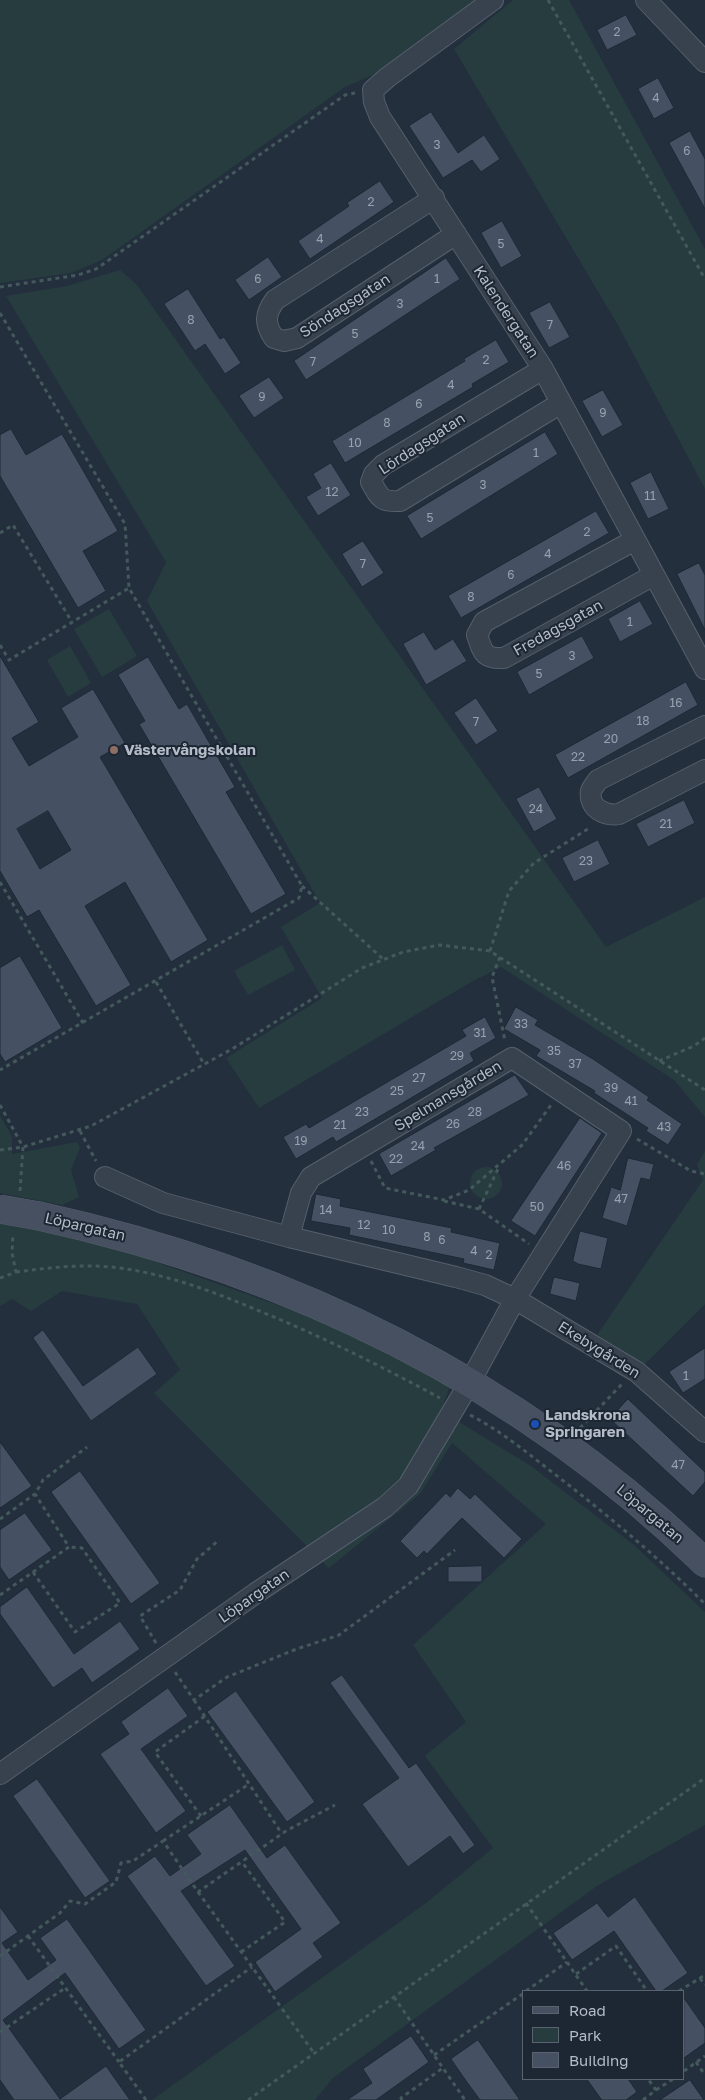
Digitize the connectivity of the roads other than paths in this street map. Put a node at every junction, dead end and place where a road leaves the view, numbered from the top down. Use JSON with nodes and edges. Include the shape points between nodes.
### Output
{"nodes":[{"id":1,"x":492,"y":0,"type":"edge"},
{"id":2,"x":646,"y":0,"type":"edge"},
{"id":3,"x":705,"y":62,"type":"edge"},
{"id":4,"x":434,"y":198,"type":"junction"},
{"id":5,"x":456,"y":234,"type":"junction"},
{"id":6,"x":543,"y":369,"type":"junction"},
{"id":7,"x":562,"y":403,"type":"junction"},
{"id":8,"x":635,"y":540,"type":"junction"},
{"id":9,"x":654,"y":575,"type":"junction"},
{"id":10,"x":705,"y":669,"type":"edge"},
{"id":11,"x":705,"y":726,"type":"edge"},
{"id":12,"x":705,"y":770,"type":"edge"},
{"id":13,"x":105,"y":1177,"type":"road end"},
{"id":14,"x":0,"y":1209,"type":"edge"},
{"id":15,"x":289,"y":1238,"type":"junction"},
{"id":16,"x":515,"y":1299,"type":"junction"},
{"id":17,"x":470,"y":1382,"type":"junction"},
{"id":18,"x":703,"y":1427,"type":"edge"},
{"id":19,"x":705,"y":1563,"type":"edge"},
{"id":20,"x":0,"y":1774,"type":"edge"}],
"edges":[{"from":1,"to":4,"type":"street","name":"Kalendergatan","via":[[373,90],[380,117]]},
{"from":2,"to":3,"type":"street"},
{"from":4,"to":5,"type":"street","name":"Kalendergatan"},
{"from":4,"to":5,"type":"street","name":"Söndagsgatan","via":[[275,300],[266,321],[274,338],[284,341],[297,338]]},
{"from":5,"to":6,"type":"street","name":"Kalendergatan"},
{"from":6,"to":7,"type":"street","name":"Kalendergatan"},
{"from":6,"to":7,"type":"street","name":"Lördagsgatan","via":[[384,465],[371,482],[379,497],[388,502],[400,501]]},
{"from":7,"to":8,"type":"street","name":"Kalendergatan"},
{"from":8,"to":9,"type":"street","name":"Kalendergatan"},
{"from":8,"to":9,"type":"street","name":"Fredagsgatan","via":[[484,622],[477,635],[483,653],[492,659],[504,658]]},
{"from":9,"to":10,"type":"street","name":"Kalendergatan"},
{"from":11,"to":12,"type":"street","via":[[598,780],[592,791],[592,801],[608,816],[619,814]]},
{"from":13,"to":15,"type":"street","via":[[163,1203]]},
{"from":14,"to":17,"type":"street","name":"Löpargatan","bridge":true,"via":[[164,1247],[307,1298],[395,1340]]},
{"from":15,"to":16,"type":"street","via":[[485,1285]]},
{"from":15,"to":16,"type":"street","name":"Spelmansgården","via":[[301,1193],[310,1178],[512,1058],[621,1131]]},
{"from":16,"to":17,"type":"street"},
{"from":16,"to":18,"type":"street","name":"Ekebygården","via":[[634,1371]]},
{"from":17,"to":19,"type":"street","name":"Löpargatan","via":[[603,1474]]},
{"from":17,"to":20,"type":"street","name":"Löpargatan","via":[[443,1404],[408,1486],[385,1507]]}]}
